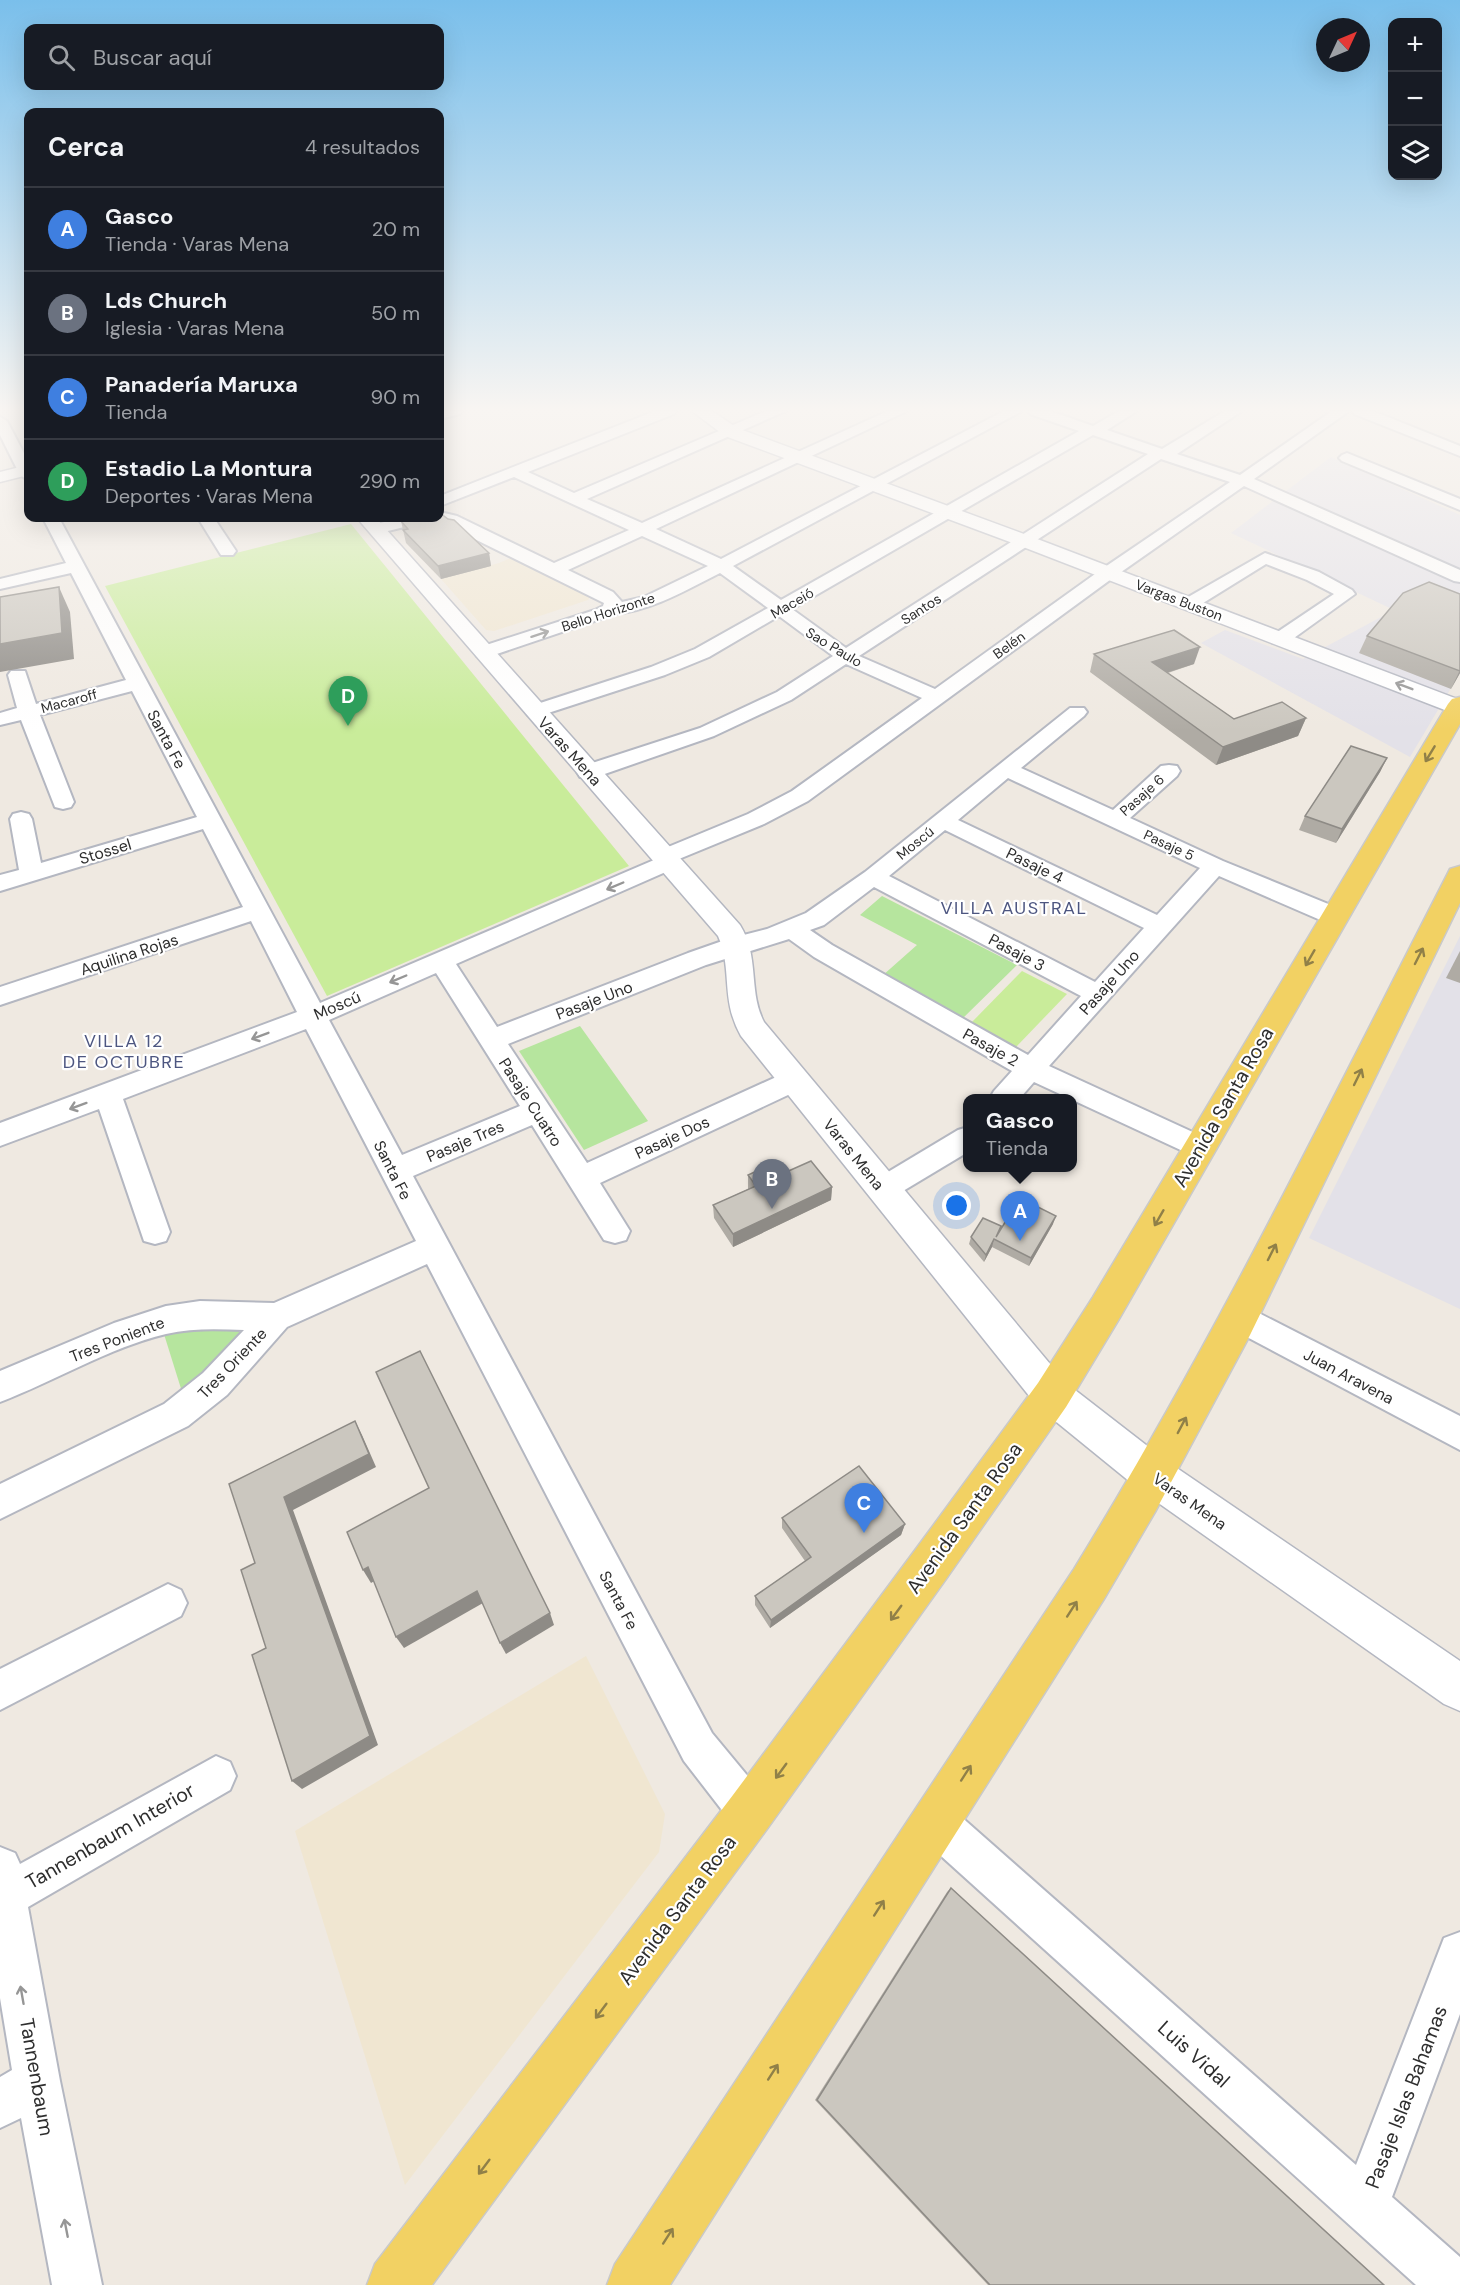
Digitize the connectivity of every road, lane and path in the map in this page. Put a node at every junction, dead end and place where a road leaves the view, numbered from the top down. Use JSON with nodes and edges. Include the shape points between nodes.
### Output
{"nodes":[{"id":1,"x":444,"y":518,"type":"edge"},
{"id":2,"x":615,"y":518,"type":"edge"},
{"id":3,"x":670,"y":518,"type":"edge"},
{"id":4,"x":813,"y":518,"type":"edge"},
{"id":5,"x":940,"y":518,"type":"edge"},
{"id":6,"x":961,"y":518,"type":"edge"},
{"id":7,"x":1061,"y":518,"type":"edge"},
{"id":8,"x":1189,"y":518,"type":"edge"},
{"id":9,"x":1328,"y":518,"type":"edge"},
{"id":10,"x":53,"y":522,"type":"edge"},
{"id":11,"x":209,"y":522,"type":"edge"},
{"id":12,"x":371,"y":523,"type":"edge"},
{"id":13,"x":643,"y":530,"type":"junction"},
{"id":14,"x":1025,"y":541,"type":"junction"},
{"id":15,"x":227,"y":551,"type":"dead end"},
{"id":16,"x":77,"y":566,"type":"junction"},
{"id":17,"x":722,"y":566,"type":"junction"},
{"id":18,"x":554,"y":570,"type":"junction"},
{"id":19,"x":1108,"y":573,"type":"junction"},
{"id":20,"x":1460,"y":577,"type":"edge"},
{"id":21,"x":0,"y":584,"type":"edge"},
{"id":22,"x":1189,"y":604,"type":"junction"},
{"id":23,"x":611,"y":609,"type":"junction"},
{"id":24,"x":780,"y":610,"type":"junction"},
{"id":25,"x":1280,"y":639,"type":"junction"},
{"id":26,"x":484,"y":652,"type":"junction"},
{"id":27,"x":846,"y":657,"type":"junction"},
{"id":28,"x":18,"y":675,"type":"edge"},
{"id":29,"x":138,"y":683,"type":"junction"},
{"id":30,"x":937,"y":697,"type":"junction"},
{"id":31,"x":1459,"y":705,"type":"edge"},
{"id":32,"x":28,"y":711,"type":"junction"},
{"id":33,"x":535,"y":711,"type":"junction"},
{"id":34,"x":1077,"y":712,"type":"dead end"},
{"id":35,"x":0,"y":719,"type":"edge"},
{"id":36,"x":1006,"y":769,"type":"junction"},
{"id":37,"x":1169,"y":771,"type":"dead end"},
{"id":38,"x":588,"y":772,"type":"junction"},
{"id":39,"x":63,"y":802,"type":"dead end"},
{"id":40,"x":21,"y":819,"type":"dead end"},
{"id":41,"x":210,"y":820,"type":"junction"},
{"id":42,"x":943,"y":820,"type":"junction"},
{"id":43,"x":1115,"y":820,"type":"junction"},
{"id":44,"x":666,"y":860,"type":"junction"},
{"id":45,"x":1215,"y":866,"type":"junction"},
{"id":46,"x":31,"y":873,"type":"junction"},
{"id":47,"x":1460,"y":875,"type":"edge"},
{"id":48,"x":873,"y":877,"type":"junction"},
{"id":49,"x":0,"y":882,"type":"edge"},
{"id":50,"x":257,"y":911,"type":"junction"},
{"id":51,"x":1334,"y":916,"type":"junction"},
{"id":52,"x":1160,"y":926,"type":"junction"},
{"id":53,"x":791,"y":929,"type":"junction"},
{"id":54,"x":737,"y":945,"type":"junction"},
{"id":55,"x":445,"y":966,"type":"junction"},
{"id":56,"x":1098,"y":994,"type":"junction"},
{"id":57,"x":0,"y":996,"type":"edge"},
{"id":58,"x":315,"y":1015,"type":"junction"},
{"id":59,"x":491,"y":1040,"type":"junction"},
{"id":60,"x":1030,"y":1069,"type":"junction"},
{"id":61,"x":795,"y":1080,"type":"junction"},
{"id":62,"x":1008,"y":1094,"type":"edge"},
{"id":63,"x":108,"y":1095,"type":"junction"},
{"id":64,"x":537,"y":1111,"type":"junction"},
{"id":65,"x":0,"y":1135,"type":"edge"},
{"id":66,"x":963,"y":1141,"type":"edge"},
{"id":67,"x":1200,"y":1148,"type":"junction"},
{"id":68,"x":394,"y":1171,"type":"junction"},
{"id":69,"x":581,"y":1179,"type":"junction"},
{"id":70,"x":883,"y":1189,"type":"junction"},
{"id":71,"x":155,"y":1232,"type":"dead end"},
{"id":72,"x":615,"y":1232,"type":"dead end"},
{"id":73,"x":434,"y":1247,"type":"junction"},
{"id":74,"x":276,"y":1317,"type":"junction"},
{"id":75,"x":1239,"y":1317,"type":"junction"},
{"id":76,"x":0,"y":1387,"type":"edge"},
{"id":77,"x":1052,"y":1395,"type":"junction"},
{"id":78,"x":1460,"y":1434,"type":"edge"},
{"id":79,"x":1154,"y":1476,"type":"junction"},
{"id":80,"x":0,"y":1502,"type":"edge"},
{"id":81,"x":168,"y":1603,"type":"dead end"},
{"id":82,"x":1460,"y":1688,"type":"edge"},
{"id":83,"x":0,"y":1690,"type":"edge"},
{"id":84,"x":216,"y":1776,"type":"dead end"},
{"id":85,"x":750,"y":1812,"type":"junction"},
{"id":86,"x":935,"y":1822,"type":"junction"},
{"id":87,"x":2,"y":1882,"type":"edge"},
{"id":88,"x":1460,"y":1954,"type":"edge"},
{"id":89,"x":19,"y":2093,"type":"edge"},
{"id":90,"x":1364,"y":2207,"type":"junction"},
{"id":91,"x":77,"y":2285,"type":"edge"},
{"id":92,"x":396,"y":2285,"type":"edge"},
{"id":93,"x":636,"y":2285,"type":"edge"},
{"id":94,"x":1454,"y":2285,"type":"edge"}],
"edges":[{"from":1,"to":18,"type":"street"},
{"from":2,"to":13,"type":"street","name":"Sao Paulo"},
{"from":3,"to":13,"type":"street"},
{"from":4,"to":17,"type":"street","name":"Bello Horizonte"},
{"from":5,"to":24,"type":"street","name":"Maceió"},
{"from":6,"to":14,"type":"street","name":"Vargas Buston"},
{"from":7,"to":14,"type":"street","name":"Santos"},
{"from":8,"to":19,"type":"street","name":"Belén"},
{"from":9,"to":20,"type":"street"},
{"from":10,"to":16,"type":"street","name":"Santa Fe"},
{"from":11,"to":15,"type":"street"},
{"from":12,"to":26,"type":"street","name":"Varas Mena"},
{"from":13,"to":17,"type":"street","name":"Sao Paulo"},
{"from":13,"to":18,"type":"street"},
{"from":14,"to":19,"type":"street","name":"Vargas Buston"},
{"from":14,"to":27,"type":"street","name":"Santos"},
{"from":16,"to":21,"type":"street"},
{"from":16,"to":29,"type":"street","name":"Santa Fe"},
{"from":17,"to":23,"type":"street","name":"Bello Horizonte","via":[[650,601]]},
{"from":17,"to":24,"type":"street","name":"Sao Paulo"},
{"from":18,"to":23,"type":"street","via":[[607,596],[613,602]]},
{"from":19,"to":22,"type":"street","name":"Vargas Buston"},
{"from":19,"to":30,"type":"street","name":"Belén"},
{"from":22,"to":25,"type":"street","name":"Vargas Buston"},
{"from":22,"to":25,"type":"street","via":[[1265,558],[1346,594]]},
{"from":26,"to":23,"type":"street","name":"Bello Horizonte","one_way":true},
{"from":24,"to":27,"type":"street","name":"Sao Paulo"},
{"from":24,"to":33,"type":"street","name":"Maceió","via":[[679,663]]},
{"from":31,"to":25,"type":"street","name":"Vargas Buston","one_way":true},
{"from":26,"to":33,"type":"street","name":"Varas Mena"},
{"from":27,"to":30,"type":"street","name":"Sao Paulo"},
{"from":27,"to":38,"type":"street","name":"Santos","via":[[784,696],[733,721]]},
{"from":28,"to":32,"type":"street"},
{"from":29,"to":32,"type":"street","name":"Macaroff"},
{"from":29,"to":41,"type":"street","name":"Santa Fe"},
{"from":30,"to":44,"type":"street","name":"Belén","via":[[793,800]]},
{"from":31,"to":51,"type":"main road","name":"Avenida Santa Rosa","one_way":true},
{"from":32,"to":35,"type":"street","name":"Macaroff"},
{"from":32,"to":39,"type":"street"},
{"from":33,"to":38,"type":"street","name":"Varas Mena"},
{"from":34,"to":36,"type":"street","name":"Moscú"},
{"from":36,"to":42,"type":"street","name":"Moscú"},
{"from":36,"to":43,"type":"street","name":"Pasaje 5"},
{"from":37,"to":43,"type":"street","name":"Pasaje 6"},
{"from":38,"to":44,"type":"street","name":"Varas Mena"},
{"from":40,"to":46,"type":"street"},
{"from":41,"to":46,"type":"street","name":"Stossel"},
{"from":41,"to":50,"type":"street","name":"Santa Fe"},
{"from":42,"to":48,"type":"street","name":"Moscú"},
{"from":42,"to":52,"type":"street","name":"Pasaje 4"},
{"from":43,"to":45,"type":"street","name":"Pasaje 5"},
{"from":44,"to":54,"type":"street","name":"Varas Mena"},
{"from":44,"to":55,"type":"street","name":"Moscú","one_way":true},
{"from":45,"to":51,"type":"street","name":"Pasaje 5"},
{"from":45,"to":52,"type":"street","name":"Pasaje Uno"},
{"from":46,"to":49,"type":"street","name":"Stossel"},
{"from":75,"to":47,"type":"main road","one_way":true},
{"from":48,"to":53,"type":"street","name":"Moscú","via":[[829,910]]},
{"from":48,"to":56,"type":"street","name":"Pasaje 3"},
{"from":50,"to":57,"type":"street","name":"Aquilina Rojas"},
{"from":50,"to":58,"type":"street","name":"Santa Fe"},
{"from":51,"to":67,"type":"main road","name":"Avenida Santa Rosa","one_way":true},
{"from":52,"to":56,"type":"street","name":"Pasaje Uno"},
{"from":53,"to":54,"type":"street","name":"Moscú"},
{"from":53,"to":60,"type":"street","name":"Pasaje 2"},
{"from":54,"to":59,"type":"street","name":"Pasaje Uno"},
{"from":54,"to":61,"type":"street","name":"Varas Mena","via":[[747,1021]]},
{"from":55,"to":58,"type":"street","name":"Moscú","one_way":true},
{"from":55,"to":59,"type":"street","name":"Pasaje Cuatro"},
{"from":56,"to":60,"type":"street","name":"Pasaje Uno"},
{"from":58,"to":63,"type":"street","name":"Moscú","one_way":true},
{"from":58,"to":68,"type":"street","name":"Santa Fe"},
{"from":59,"to":64,"type":"street","name":"Pasaje Cuatro"},
{"from":60,"to":62,"type":"street","name":"Pasaje Uno"},
{"from":60,"to":67,"type":"street","name":"Pasaje 2"},
{"from":61,"to":69,"type":"street","name":"Pasaje Dos"},
{"from":61,"to":70,"type":"street","name":"Varas Mena"},
{"from":63,"to":65,"type":"street","name":"Moscú","one_way":true},
{"from":63,"to":71,"type":"street"},
{"from":64,"to":68,"type":"street","name":"Pasaje Tres"},
{"from":64,"to":69,"type":"street","name":"Pasaje Cuatro"},
{"from":66,"to":70,"type":"street"},
{"from":67,"to":77,"type":"main road","name":"Avenida Santa Rosa","one_way":true},
{"from":68,"to":73,"type":"street","name":"Santa Fe"},
{"from":69,"to":72,"type":"street","name":"Pasaje Cuatro"},
{"from":70,"to":77,"type":"street","name":"Varas Mena"},
{"from":73,"to":74,"type":"street","name":"Tres Oriente"},
{"from":73,"to":85,"type":"street","name":"Santa Fe","via":[[698,1747]]},
{"from":74,"to":76,"type":"street","name":"Tres Poniente","via":[[200,1315],[166,1320],[125,1333]]},
{"from":74,"to":80,"type":"street","name":"Tres Oriente","via":[[215,1384],[176,1415]]},
{"from":75,"to":78,"type":"street","name":"Juan Aravena"},
{"from":79,"to":75,"type":"main road","one_way":true},
{"from":77,"to":79,"type":"street","name":"Varas Mena"},
{"from":77,"to":85,"type":"main road","name":"Avenida Santa Rosa","one_way":true},
{"from":79,"to":82,"type":"street","name":"Varas Mena"},
{"from":86,"to":79,"type":"main road","one_way":true},
{"from":81,"to":83,"type":"street"},
{"from":84,"to":87,"type":"street","name":"Tannenbaum Interior"},
{"from":85,"to":92,"type":"main road","name":"Avenida Santa Rosa","one_way":true},
{"from":86,"to":90,"type":"street","name":"Luis Vidal"},
{"from":93,"to":86,"type":"main road","one_way":true},
{"from":89,"to":87,"type":"street","name":"Tannenbaum","one_way":true},
{"from":88,"to":90,"type":"street","name":"Pasaje Islas Bahamas"},
{"from":91,"to":89,"type":"street","name":"Tannenbaum","one_way":true},
{"from":90,"to":94,"type":"street","name":"Luis Vidal"}]}
